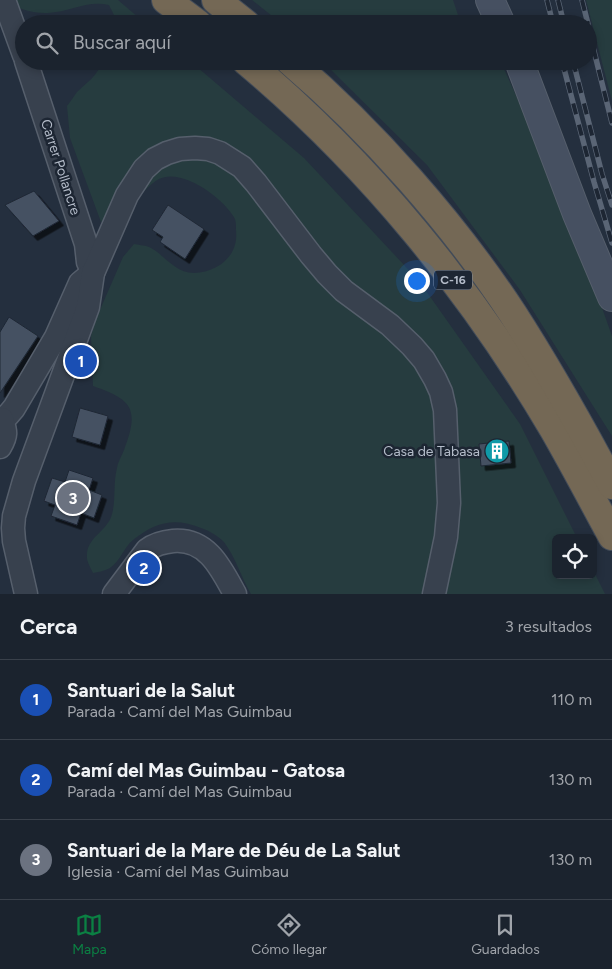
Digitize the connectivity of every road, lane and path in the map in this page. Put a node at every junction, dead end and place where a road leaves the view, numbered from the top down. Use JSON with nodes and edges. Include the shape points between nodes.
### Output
{"nodes":[{"id":1,"x":4,"y":0,"type":"edge"},
{"id":2,"x":166,"y":0,"type":"edge"},
{"id":3,"x":216,"y":0,"type":"edge"},
{"id":4,"x":490,"y":0,"type":"edge"},
{"id":5,"x":186,"y":15,"type":"edge"},
{"id":6,"x":235,"y":15,"type":"edge"},
{"id":7,"x":497,"y":15,"type":"edge"},
{"id":8,"x":15,"y":30,"type":"edge"},
{"id":9,"x":29,"y":70,"type":"edge"},
{"id":10,"x":256,"y":70,"type":"edge"},
{"id":11,"x":300,"y":70,"type":"edge"},
{"id":12,"x":523,"y":70,"type":"edge"},
{"id":13,"x":93,"y":273,"type":"junction"},
{"id":14,"x":612,"y":297,"type":"edge"},
{"id":15,"x":1,"y":419,"type":"edge"},
{"id":16,"x":0,"y":447,"type":"edge"},
{"id":17,"x":612,"y":485,"type":"edge"},
{"id":18,"x":612,"y":536,"type":"edge"},
{"id":19,"x":26,"y":594,"type":"edge"},
{"id":20,"x":114,"y":594,"type":"edge"},
{"id":21,"x":235,"y":594,"type":"edge"},
{"id":22,"x":434,"y":594,"type":"edge"}],
"edges":[{"from":1,"to":8,"type":"street"},
{"from":2,"to":5,"type":"highway"},
{"from":3,"to":6,"type":"highway"},
{"from":4,"to":7,"type":"main road"},
{"from":9,"to":13,"type":"street","name":"Carrer Pollancre"},
{"from":10,"to":18,"type":"highway","number":"C-16","via":[[358,168],[431,251],[504,352],[553,430]]},
{"from":11,"to":17,"type":"highway","number":"C-16","via":[[341,108],[429,202],[479,266],[557,385]]},
{"from":12,"to":14,"type":"main road"},
{"from":13,"to":15,"type":"street","via":[[80,283],[56,337],[14,408]]},
{"from":13,"to":19,"type":"street","via":[[88,307],[14,516],[14,541]]},
{"from":13,"to":22,"type":"street","via":[[135,180],[154,159],[180,149],[208,149],[242,167],[327,274],[412,346],[424,360],[441,392],[445,410],[449,503],[446,537]]},
{"from":15,"to":16,"type":"street","via":[[6,431]]},
{"from":20,"to":21,"type":"street","via":[[147,550],[179,540],[195,544],[209,553]]}]}
